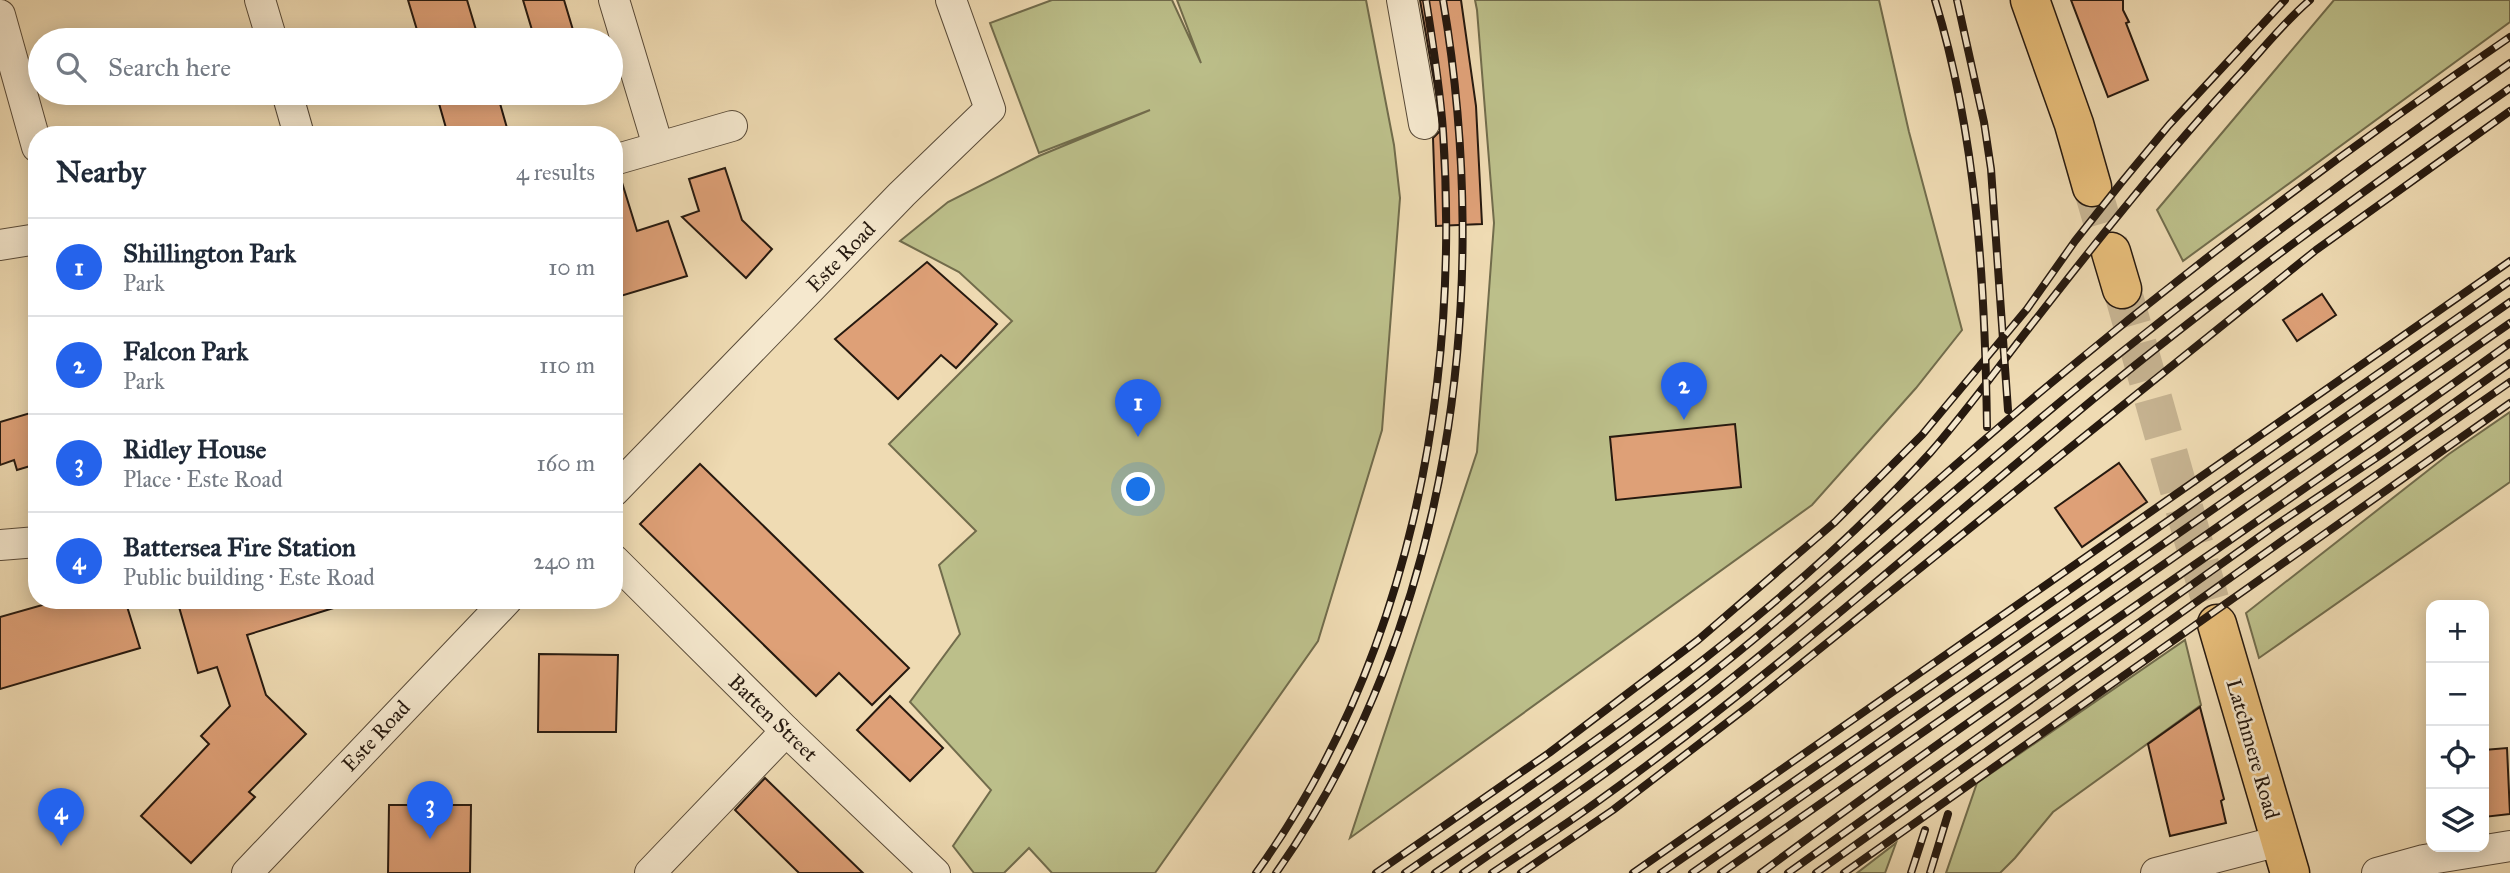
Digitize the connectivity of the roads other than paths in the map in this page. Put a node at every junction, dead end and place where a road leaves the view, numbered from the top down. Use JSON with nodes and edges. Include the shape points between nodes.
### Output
{"nodes":[{"id":1,"x":260,"y":0,"type":"edge"},
{"id":2,"x":614,"y":0,"type":"edge"},
{"id":3,"x":951,"y":0,"type":"edge"},
{"id":4,"x":1402,"y":0,"type":"edge"},
{"id":5,"x":2030,"y":0,"type":"edge"},
{"id":6,"x":0,"y":15,"type":"edge"},
{"id":7,"x":268,"y":28,"type":"edge"},
{"id":8,"x":622,"y":28,"type":"edge"},
{"id":9,"x":623,"y":31,"type":"edge"},
{"id":10,"x":290,"y":105,"type":"edge"},
{"id":11,"x":1424,"y":124,"type":"dead end"},
{"id":12,"x":31,"y":126,"type":"edge"},
{"id":13,"x":296,"y":126,"type":"edge"},
{"id":14,"x":732,"y":126,"type":"dead end"},
{"id":15,"x":657,"y":146,"type":"junction"},
{"id":16,"x":623,"y":157,"type":"edge"},
{"id":17,"x":2092,"y":187,"type":"tunnel mouth"},
{"id":18,"x":28,"y":240,"type":"edge"},
{"id":19,"x":0,"y":245,"type":"edge"},
{"id":20,"x":2111,"y":252,"type":"tunnel mouth"},
{"id":21,"x":2122,"y":289,"type":"tunnel mouth"},
{"id":22,"x":623,"y":482,"type":"edge"},
{"id":23,"x":28,"y":543,"type":"edge"},
{"id":24,"x":0,"y":545,"type":"edge"},
{"id":25,"x":623,"y":569,"type":"edge"},
{"id":26,"x":498,"y":609,"type":"edge"},
{"id":27,"x":2217,"y":624,"type":"tunnel mouth"},
{"id":28,"x":786,"y":731,"type":"junction"},
{"id":29,"x":2510,"y":846,"type":"edge"},
{"id":30,"x":2285,"y":857,"type":"edge"},
{"id":31,"x":247,"y":873,"type":"edge"},
{"id":32,"x":650,"y":873,"type":"edge"},
{"id":33,"x":935,"y":873,"type":"edge"},
{"id":34,"x":2156,"y":873,"type":"edge"},
{"id":35,"x":2377,"y":873,"type":"edge"}],
"edges":[{"from":1,"to":7,"type":"street"},
{"from":2,"to":8,"type":"street"},
{"from":3,"to":22,"type":"street","name":"Este Road","via":[[990,109]]},
{"from":4,"to":11,"type":"street"},
{"from":5,"to":17,"type":"highway"},
{"from":6,"to":12,"type":"street"},
{"from":9,"to":15,"type":"street"},
{"from":10,"to":13,"type":"street"},
{"from":14,"to":15,"type":"street"},
{"from":15,"to":16,"type":"street"},
{"from":18,"to":19,"type":"street"},
{"from":20,"to":21,"type":"highway"},
{"from":23,"to":24,"type":"street"},
{"from":25,"to":28,"type":"street","name":"Batten Street"},
{"from":26,"to":31,"type":"street","name":"Este Road"},
{"from":27,"to":30,"type":"highway","name":"Latchmere Road"},
{"from":28,"to":32,"type":"street"},
{"from":28,"to":33,"type":"street","name":"Batten Street"},
{"from":29,"to":35,"type":"street"},
{"from":30,"to":34,"type":"street"}]}
